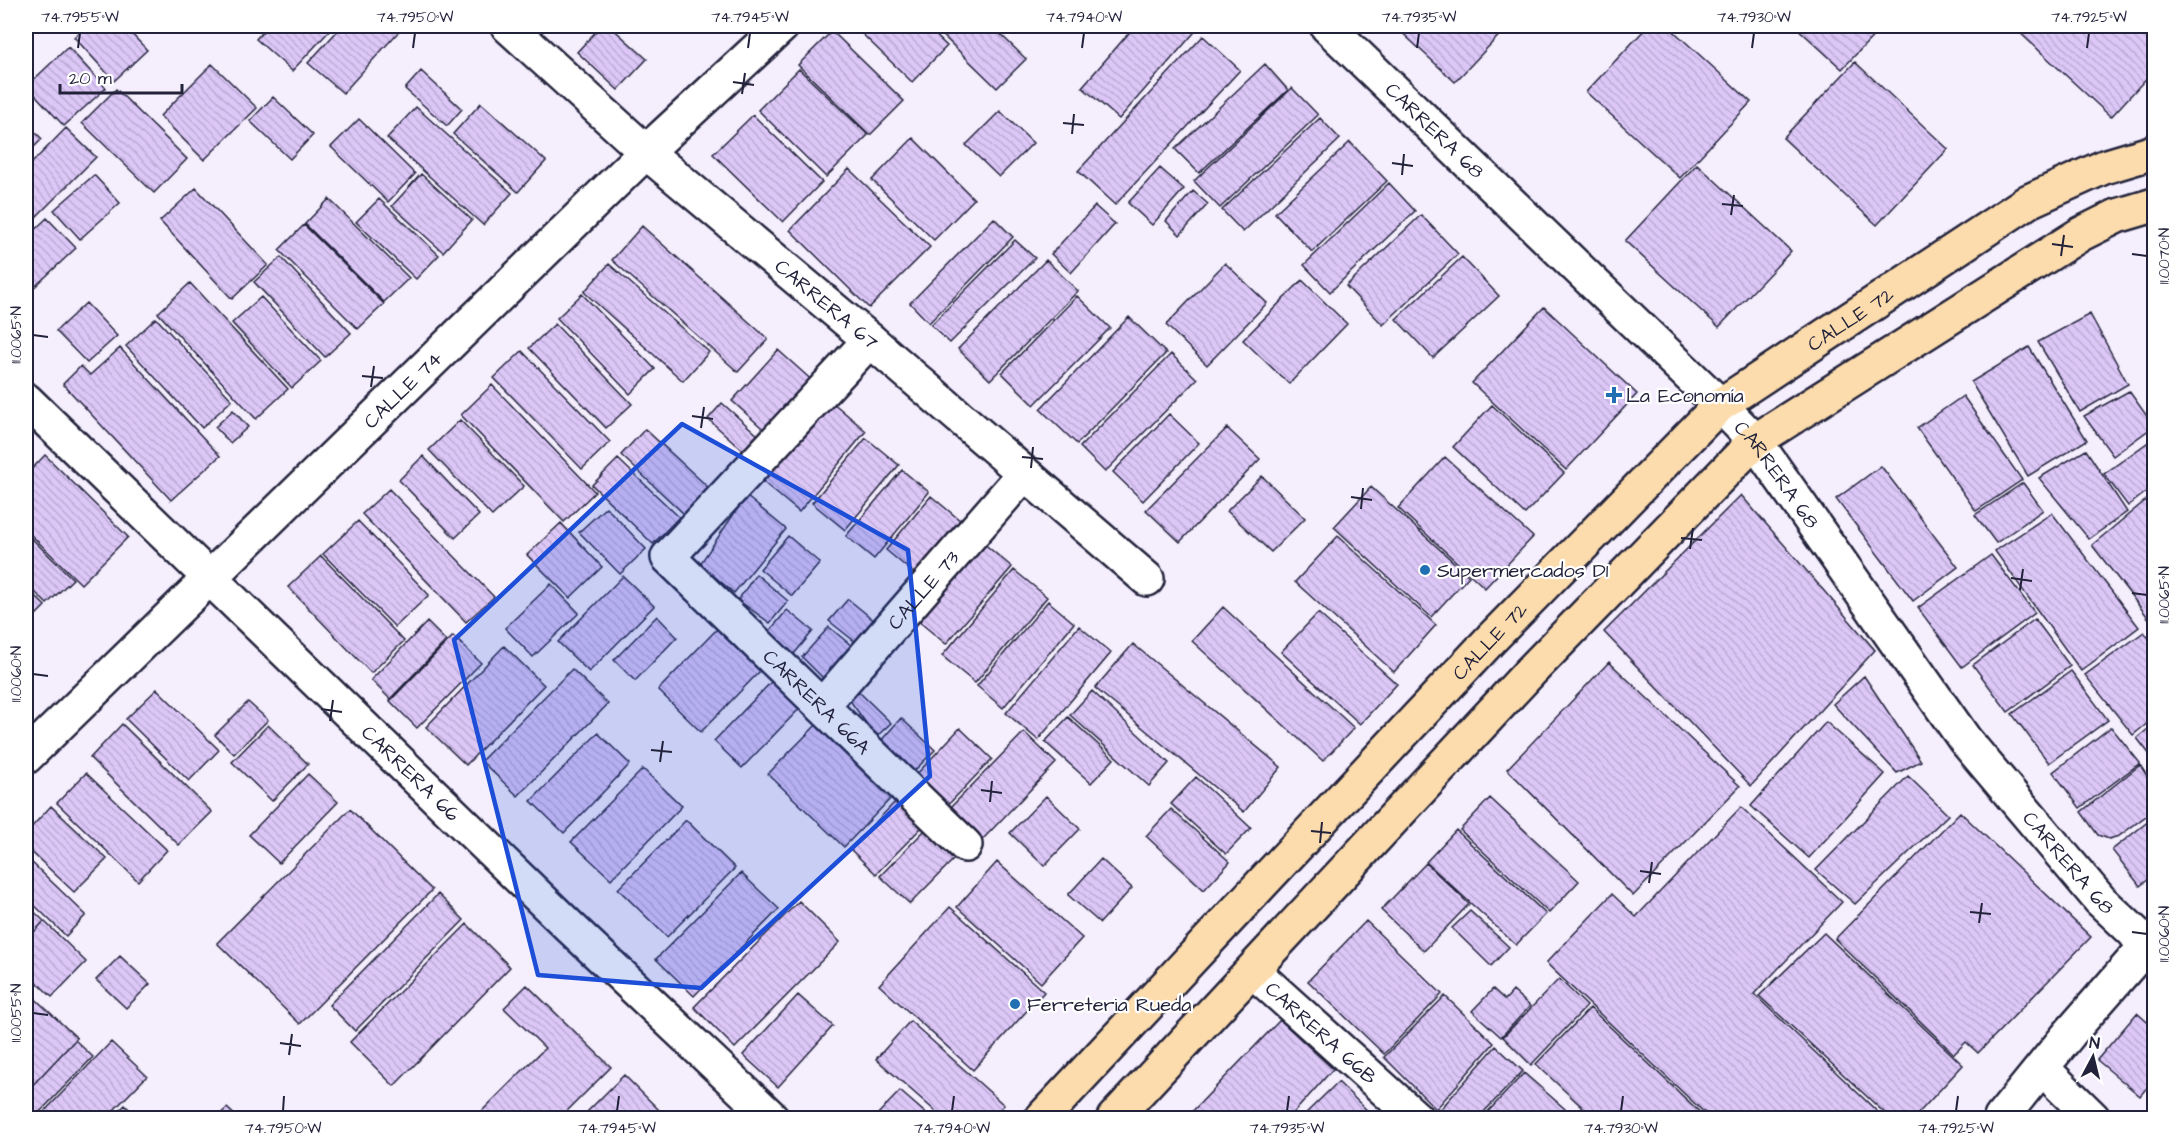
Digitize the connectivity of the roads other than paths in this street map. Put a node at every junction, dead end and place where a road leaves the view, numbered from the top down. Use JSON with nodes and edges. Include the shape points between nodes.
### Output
{"nodes":[{"id":1,"x":508,"y":26,"type":"edge"},
{"id":2,"x":782,"y":26,"type":"edge"},
{"id":3,"x":1327,"y":26,"type":"edge"},
{"id":4,"x":646,"y":152,"type":"junction"},
{"id":5,"x":2154,"y":152,"type":"edge"},
{"id":6,"x":2154,"y":205,"type":"edge"},
{"id":7,"x":870,"y":340,"type":"junction"},
{"id":8,"x":26,"y":400,"type":"edge"},
{"id":9,"x":1720,"y":405,"type":"junction"},
{"id":10,"x":1755,"y":441,"type":"junction"},
{"id":11,"x":1024,"y":474,"type":"junction"},
{"id":12,"x":209,"y":578,"type":"junction"},
{"id":13,"x":1147,"y":579,"type":"dead end"},
{"id":14,"x":822,"y":706,"type":"junction"},
{"id":15,"x":26,"y":757,"type":"edge"},
{"id":16,"x":965,"y":845,"type":"dead end"},
{"id":17,"x":2150,"y":942,"type":"edge"},
{"id":18,"x":1253,"y":971,"type":"junction"},
{"id":19,"x":2043,"y":1069,"type":"junction"},
{"id":20,"x":772,"y":1119,"type":"edge"},
{"id":21,"x":1042,"y":1119,"type":"edge"},
{"id":22,"x":1114,"y":1119,"type":"edge"},
{"id":23,"x":1416,"y":1119,"type":"edge"},
{"id":24,"x":2001,"y":1119,"type":"edge"},
{"id":25,"x":2093,"y":1119,"type":"edge"}],
"edges":[{"from":1,"to":4,"type":"street","name":"CARRERA 67"},
{"from":2,"to":4,"type":"street","name":"CALLE 74"},
{"from":3,"to":9,"type":"street","name":"CARRERA 68"},
{"from":4,"to":7,"type":"street","name":"CARRERA 67"},
{"from":4,"to":12,"type":"street","name":"CALLE 74"},
{"from":5,"to":9,"type":"main road","name":"CALLE 72","via":[[2104,167],[2029,201]]},
{"from":6,"to":10,"type":"main road","via":[[2117,216],[2080,234]]},
{"from":7,"to":11,"type":"street","name":"CARRERA 67"},
{"from":7,"to":14,"type":"street","name":"CARRERA 66A","via":[[668,557]]},
{"from":8,"to":12,"type":"street","name":"CARRERA 66"},
{"from":9,"to":10,"type":"street","name":"CARRERA 68"},
{"from":9,"to":21,"type":"main road","name":"CALLE 72","via":[[1491,639]]},
{"from":10,"to":17,"type":"street","name":"CARRERA 68","via":[[1965,741],[2100,900]]},
{"from":10,"to":18,"type":"main road","via":[[1531,671]]},
{"from":11,"to":13,"type":"street","name":"CARRERA 67"},
{"from":11,"to":14,"type":"street","name":"CALLE 73"},
{"from":12,"to":15,"type":"street","name":"CALLE 74"},
{"from":12,"to":20,"type":"street","name":"CARRERA 66"},
{"from":14,"to":16,"type":"street","name":"CARRERA 66A"},
{"from":17,"to":19,"type":"street"},
{"from":18,"to":22,"type":"main road"},
{"from":18,"to":23,"type":"street","name":"CARRERA 66B"},
{"from":19,"to":24,"type":"street"},
{"from":19,"to":25,"type":"street"}]}
